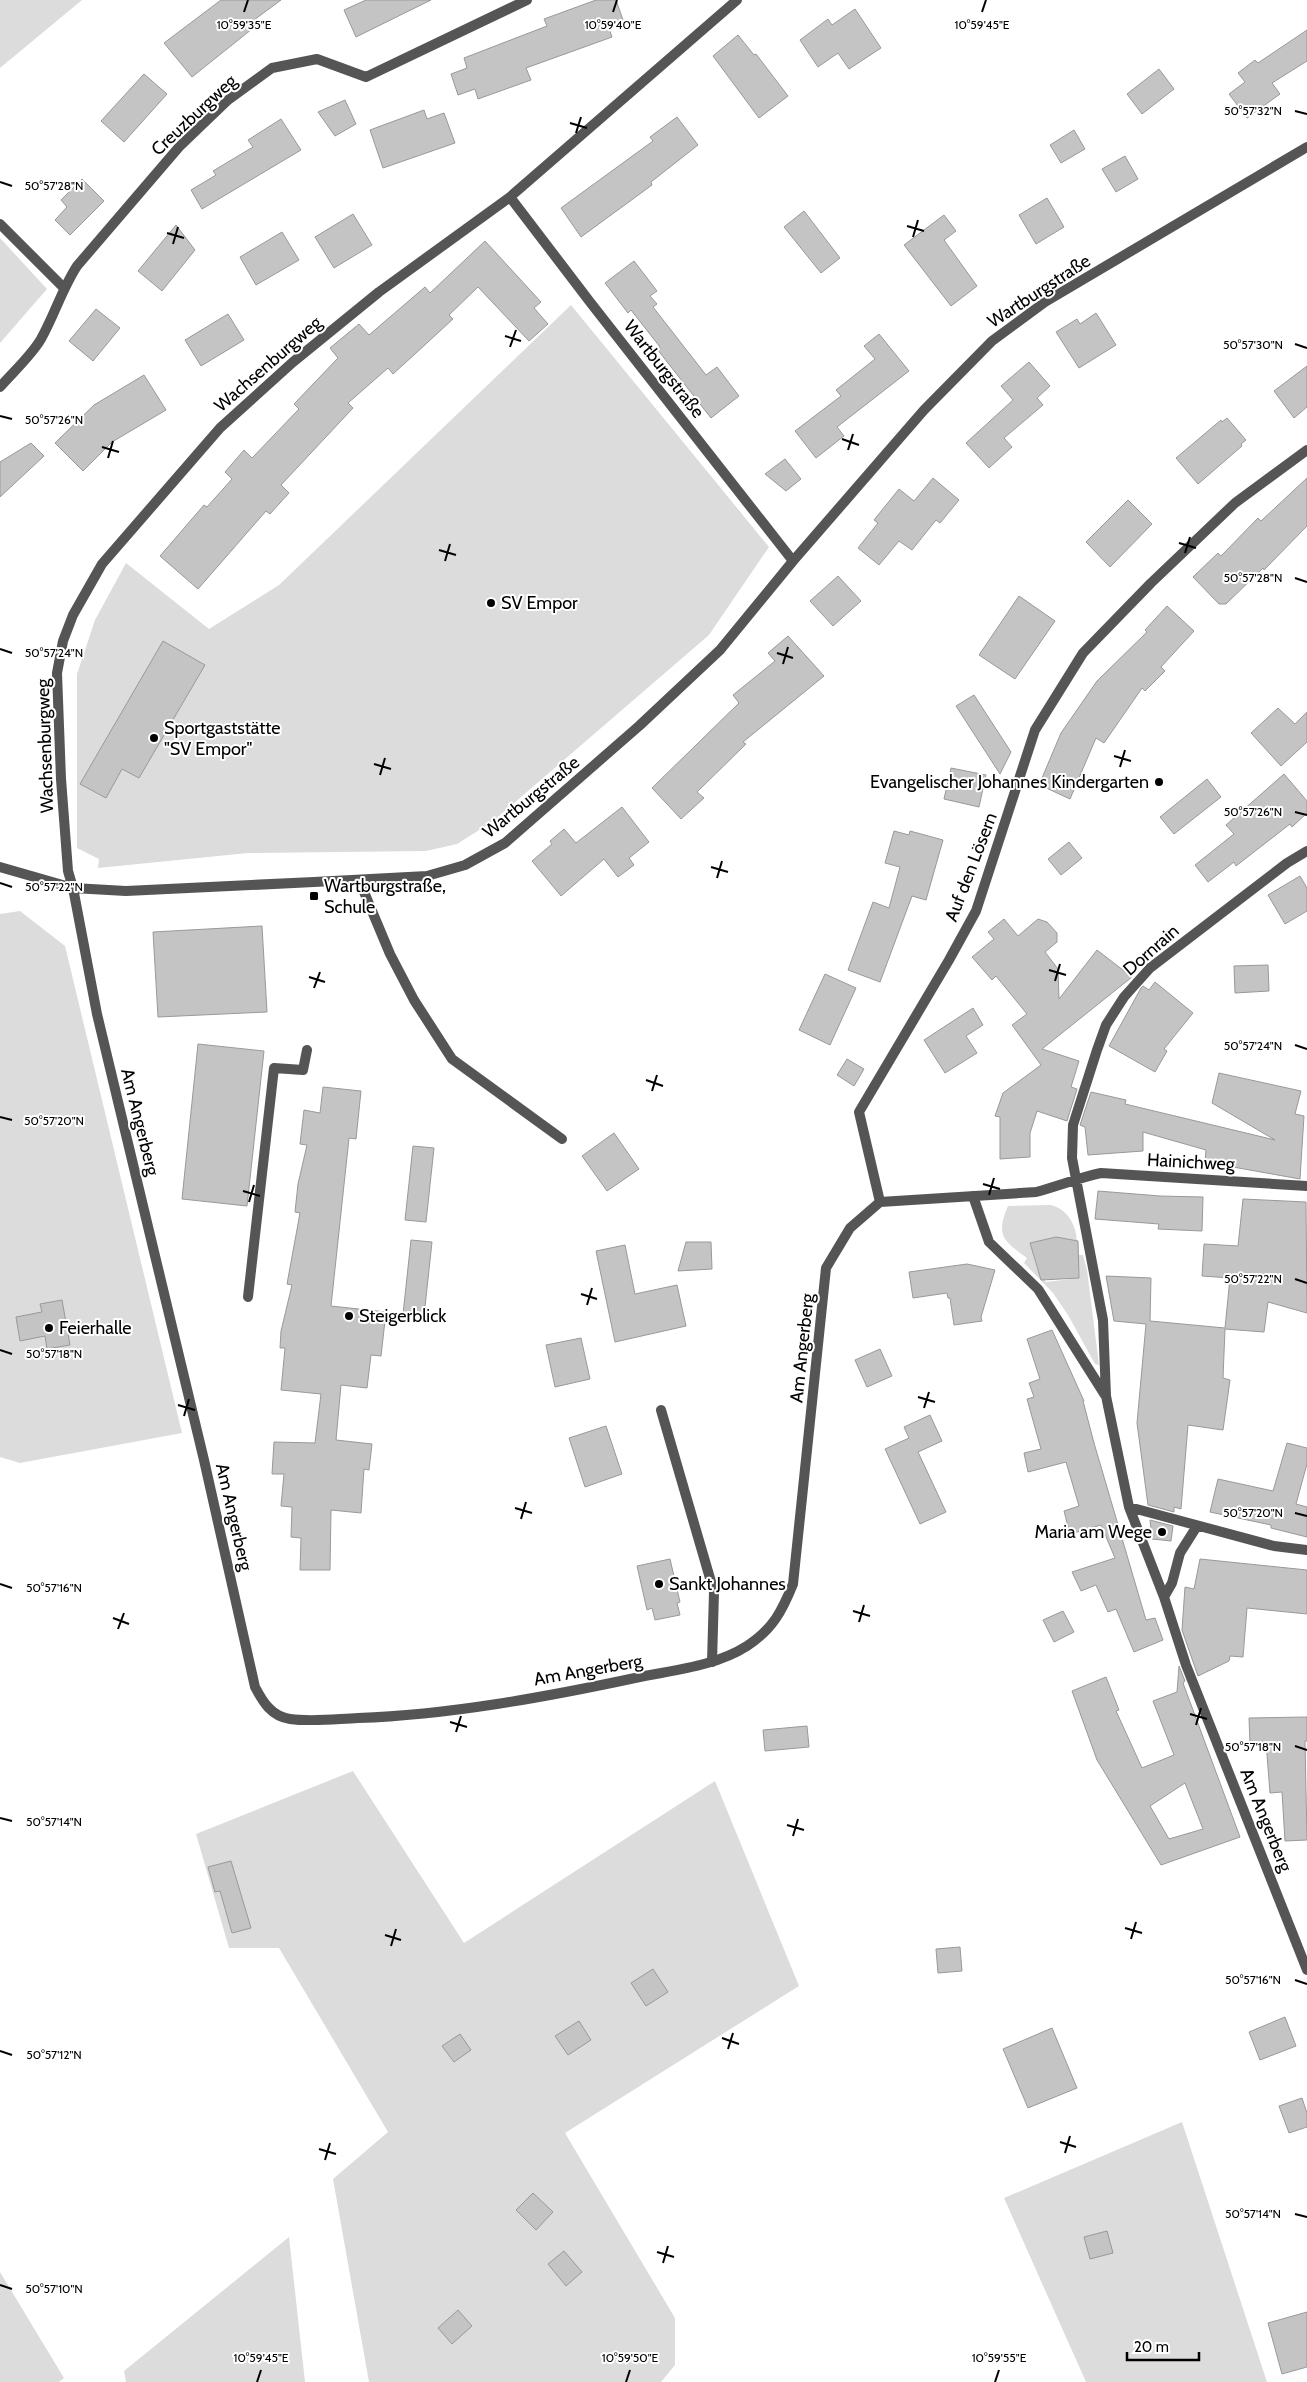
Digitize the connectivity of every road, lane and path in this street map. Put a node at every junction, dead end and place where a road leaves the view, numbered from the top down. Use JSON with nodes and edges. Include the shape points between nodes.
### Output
{"nodes":[{"id":1,"x":527,"y":0,"type":"edge"},
{"id":2,"x":737,"y":0,"type":"edge"},
{"id":3,"x":1307,"y":147,"type":"edge"},
{"id":4,"x":510,"y":196,"type":"junction"},
{"id":5,"x":0,"y":224,"type":"edge"},
{"id":6,"x":63,"y":287,"type":"junction"},
{"id":7,"x":0,"y":387,"type":"edge"},
{"id":8,"x":1307,"y":450,"type":"edge"},
{"id":9,"x":793,"y":561,"type":"junction"},
{"id":10,"x":1307,"y":851,"type":"edge"},
{"id":11,"x":0,"y":867,"type":"edge"},
{"id":12,"x":359,"y":880,"type":"junction"},
{"id":13,"x":73,"y":888,"type":"junction"},
{"id":14,"x":307,"y":1050,"type":"dead end"},
{"id":15,"x":562,"y":1139,"type":"dead end"},
{"id":16,"x":1074,"y":1178,"type":"junction"},
{"id":17,"x":1307,"y":1186,"type":"edge"},
{"id":18,"x":974,"y":1196,"type":"junction"},
{"id":19,"x":880,"y":1202,"type":"junction"},
{"id":20,"x":248,"y":1297,"type":"dead end"},
{"id":21,"x":1106,"y":1396,"type":"junction"},
{"id":22,"x":661,"y":1410,"type":"dead end"},
{"id":23,"x":1129,"y":1507,"type":"junction"},
{"id":24,"x":1197,"y":1526,"type":"junction"},
{"id":25,"x":1307,"y":1550,"type":"edge"},
{"id":26,"x":1164,"y":1597,"type":"junction"},
{"id":27,"x":712,"y":1662,"type":"junction"},
{"id":28,"x":1307,"y":1970,"type":"edge"}],
"edges":[{"from":1,"to":6,"type":"street","name":"Creuzburgweg","via":[[366,77],[317,59],[272,68],[228,100],[179,147],[77,266]]},
{"from":2,"to":4,"type":"street","name":"Wachsenburgweg"},
{"from":3,"to":9,"type":"street","name":"Wartburgstraße","via":[[1045,302],[992,341],[924,410]]},
{"from":4,"to":9,"type":"street","name":"Wartburgstraße"},
{"from":4,"to":13,"type":"street","name":"Wachsenburgweg","via":[[379,292],[292,362],[220,428],[102,564],[73,616],[63,641],[58,673],[61,779],[68,871]]},
{"from":5,"to":6,"type":"street"},
{"from":6,"to":7,"type":"street","name":"Creuzburgweg","via":[[58,306],[40,341]]},
{"from":8,"to":19,"type":"street","name":"Auf den Lösern","via":[[1235,503],[1083,653],[1035,730],[976,911],[859,1112]]},
{"from":9,"to":12,"type":"street","name":"Wartburgstraße","via":[[720,650],[505,844],[465,865],[427,876]]},
{"from":10,"to":16,"type":"street","name":"Dornrain","via":[[1150,968],[1124,997],[1106,1026],[1073,1125]]},
{"from":11,"to":13,"type":"street","name":"Wartburgstraße"},
{"from":12,"to":13,"type":"street","name":"Wartburgstraße","via":[[126,891]]},
{"from":12,"to":15,"type":"street","via":[[390,954],[414,1000],[452,1059]]},
{"from":13,"to":27,"type":"street","name":"Am Angerberg","via":[[97,1014],[255,1688],[267,1709],[288,1719],[406,1716],[590,1688]]},
{"from":14,"to":20,"type":"street","via":[[303,1070],[274,1068]]},
{"from":16,"to":17,"type":"street","name":"Hainichweg","via":[[1101,1173]]},
{"from":16,"to":18,"type":"street","via":[[1036,1192]]},
{"from":16,"to":21,"type":"street","name":"Am Angerberg","via":[[1103,1320]]},
{"from":18,"to":19,"type":"street"},
{"from":18,"to":21,"type":"street","name":"Am Angerberg","via":[[989,1242],[1038,1289]]},
{"from":19,"to":27,"type":"street","name":"Am Angerberg","via":[[850,1228],[826,1268],[793,1584],[782,1612],[766,1630],[746,1646]]},
{"from":21,"to":23,"type":"street","name":"Am Angerberg"},
{"from":22,"to":27,"type":"street","via":[[714,1592]]},
{"from":23,"to":24,"type":"street"},
{"from":23,"to":26,"type":"street","name":"Am Angerberg"},
{"from":24,"to":25,"type":"street","via":[[1274,1546]]},
{"from":24,"to":26,"type":"street","via":[[1180,1553],[1172,1583]]},
{"from":26,"to":28,"type":"street","name":"Am Angerberg","via":[[1186,1665]]}]}
